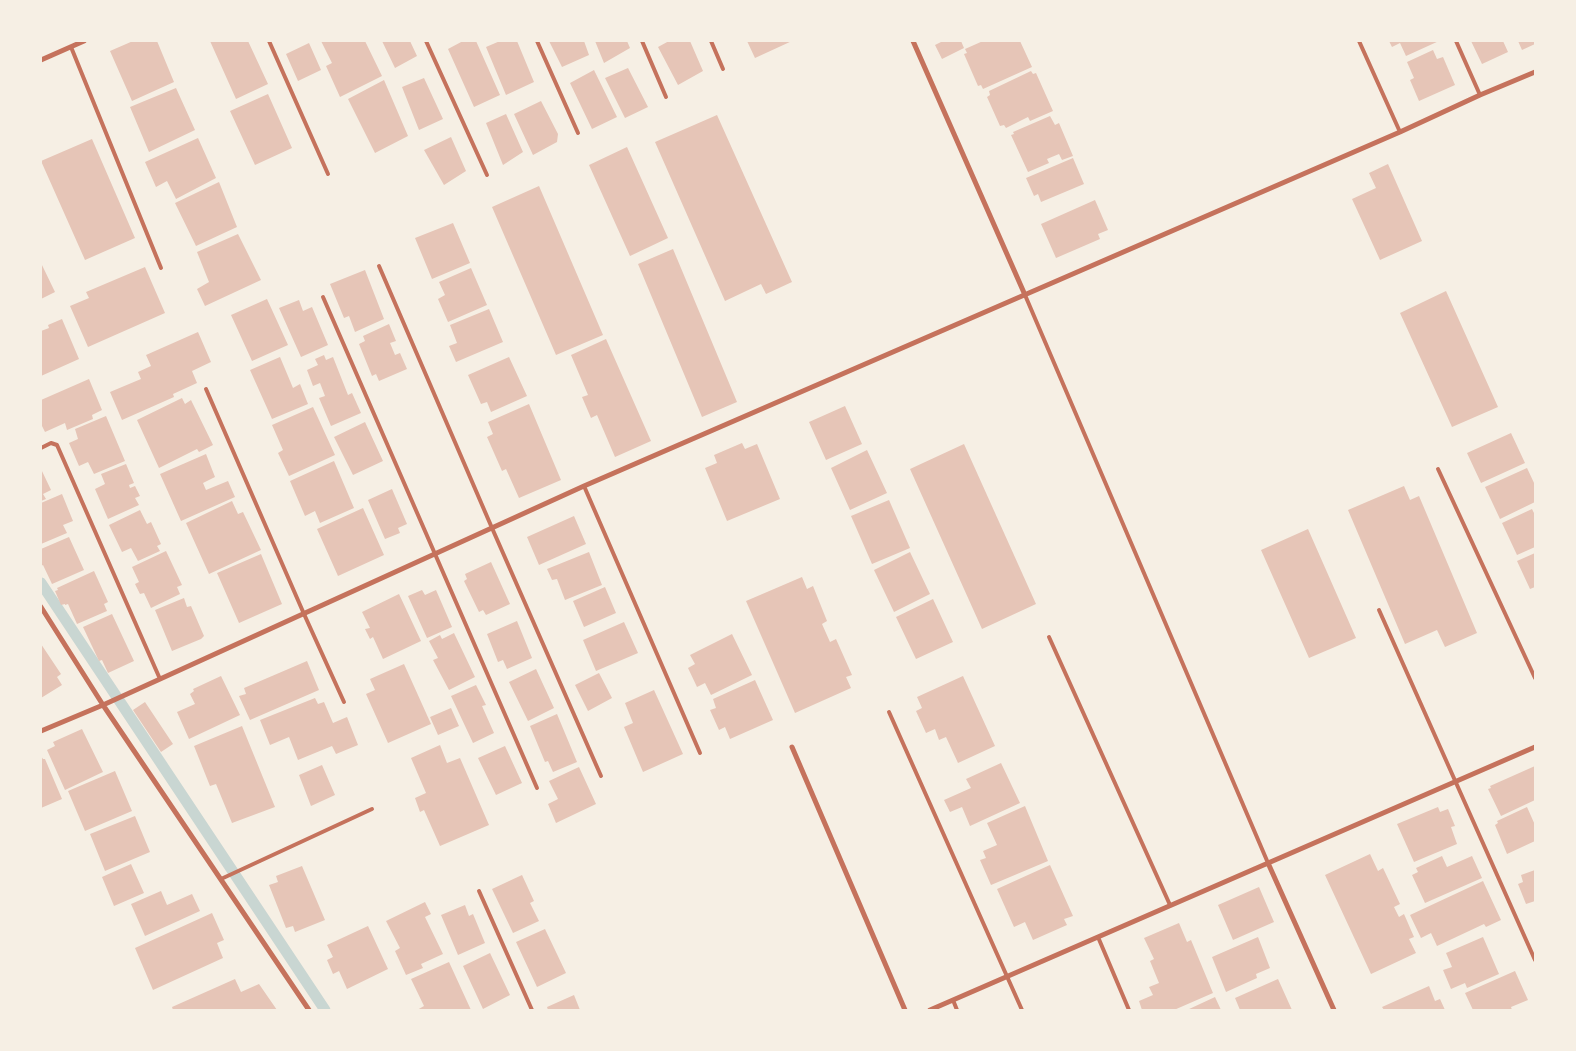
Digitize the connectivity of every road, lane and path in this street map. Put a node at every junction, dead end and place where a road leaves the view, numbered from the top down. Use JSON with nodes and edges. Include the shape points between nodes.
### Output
{"nodes":[{"id":1,"x":84,"y":41,"type":"edge"},
{"id":2,"x":270,"y":41,"type":"edge"},
{"id":3,"x":426,"y":41,"type":"edge"},
{"id":4,"x":537,"y":41,"type":"edge"},
{"id":5,"x":642,"y":41,"type":"edge"},
{"id":6,"x":711,"y":41,"type":"edge"},
{"id":7,"x":913,"y":41,"type":"edge"},
{"id":8,"x":1359,"y":41,"type":"edge"},
{"id":9,"x":1456,"y":41,"type":"edge"},
{"id":10,"x":71,"y":47,"type":"junction"},
{"id":11,"x":41,"y":60,"type":"edge"},
{"id":12,"x":723,"y":69,"type":"dead end"},
{"id":13,"x":1535,"y":72,"type":"edge"},
{"id":14,"x":1480,"y":94,"type":"junction"},
{"id":15,"x":666,"y":97,"type":"dead end"},
{"id":16,"x":1400,"y":132,"type":"junction"},
{"id":17,"x":578,"y":133,"type":"dead end"},
{"id":18,"x":328,"y":174,"type":"dead end"},
{"id":19,"x":487,"y":175,"type":"dead end"},
{"id":20,"x":379,"y":266,"type":"dead end"},
{"id":21,"x":161,"y":268,"type":"dead end"},
{"id":22,"x":1025,"y":295,"type":"junction"},
{"id":23,"x":323,"y":297,"type":"dead end"},
{"id":24,"x":206,"y":389,"type":"dead end"},
{"id":25,"x":41,"y":448,"type":"edge"},
{"id":26,"x":1438,"y":469,"type":"dead end"},
{"id":27,"x":584,"y":486,"type":"junction"},
{"id":28,"x":492,"y":528,"type":"junction"},
{"id":29,"x":434,"y":554,"type":"junction"},
{"id":30,"x":41,"y":607,"type":"edge"},
{"id":31,"x":1380,"y":610,"type":"dead end"},
{"id":32,"x":304,"y":614,"type":"junction"},
{"id":33,"x":1048,"y":637,"type":"dead end"},
{"id":34,"x":1535,"y":678,"type":"edge"},
{"id":35,"x":160,"y":679,"type":"junction"},
{"id":36,"x":344,"y":702,"type":"dead end"},
{"id":37,"x":103,"y":705,"type":"junction"},
{"id":38,"x":889,"y":712,"type":"dead end"},
{"id":39,"x":41,"y":731,"type":"edge"},
{"id":40,"x":792,"y":747,"type":"dead end"},
{"id":41,"x":1535,"y":747,"type":"edge"},
{"id":42,"x":700,"y":753,"type":"dead end"},
{"id":43,"x":601,"y":776,"type":"dead end"},
{"id":44,"x":1456,"y":781,"type":"junction"},
{"id":45,"x":537,"y":788,"type":"dead end"},
{"id":46,"x":372,"y":809,"type":"dead end"},
{"id":47,"x":1268,"y":863,"type":"junction"},
{"id":48,"x":221,"y":879,"type":"junction"},
{"id":49,"x":479,"y":891,"type":"dead end"},
{"id":50,"x":1170,"y":905,"type":"junction"},
{"id":51,"x":1098,"y":937,"type":"junction"},
{"id":52,"x":1535,"y":960,"type":"edge"},
{"id":53,"x":1007,"y":976,"type":"junction"},
{"id":54,"x":953,"y":1000,"type":"junction"},
{"id":55,"x":309,"y":1010,"type":"edge"},
{"id":56,"x":532,"y":1010,"type":"edge"},
{"id":57,"x":905,"y":1010,"type":"edge"},
{"id":58,"x":930,"y":1010,"type":"edge"},
{"id":59,"x":958,"y":1010,"type":"edge"},
{"id":60,"x":1022,"y":1010,"type":"edge"},
{"id":61,"x":1129,"y":1010,"type":"edge"},
{"id":62,"x":1334,"y":1010,"type":"edge"}],
"edges":[{"from":1,"to":10,"type":"street"},
{"from":2,"to":18,"type":"lane"},
{"from":3,"to":19,"type":"lane"},
{"from":4,"to":17,"type":"lane"},
{"from":5,"to":15,"type":"lane"},
{"from":6,"to":12,"type":"lane"},
{"from":7,"to":22,"type":"street"},
{"from":8,"to":16,"type":"lane"},
{"from":9,"to":14,"type":"lane"},
{"from":10,"to":11,"type":"street"},
{"from":10,"to":21,"type":"lane"},
{"from":13,"to":14,"type":"street"},
{"from":14,"to":16,"type":"street"},
{"from":16,"to":22,"type":"street"},
{"from":20,"to":28,"type":"lane"},
{"from":22,"to":27,"type":"street"},
{"from":22,"to":47,"type":"lane"},
{"from":23,"to":29,"type":"lane"},
{"from":24,"to":32,"type":"lane"},
{"from":25,"to":35,"type":"lane","via":[[51,443],[58,445]]},
{"from":26,"to":34,"type":"lane"},
{"from":27,"to":28,"type":"street"},
{"from":27,"to":42,"type":"lane"},
{"from":28,"to":29,"type":"street"},
{"from":28,"to":43,"type":"lane"},
{"from":29,"to":32,"type":"street"},
{"from":29,"to":45,"type":"lane"},
{"from":30,"to":37,"type":"street"},
{"from":31,"to":44,"type":"lane"},
{"from":32,"to":35,"type":"street"},
{"from":32,"to":36,"type":"lane"},
{"from":33,"to":50,"type":"lane"},
{"from":35,"to":37,"type":"street"},
{"from":37,"to":39,"type":"street"},
{"from":37,"to":48,"type":"street"},
{"from":38,"to":53,"type":"lane"},
{"from":40,"to":57,"type":"street"},
{"from":41,"to":44,"type":"street"},
{"from":44,"to":47,"type":"street"},
{"from":44,"to":52,"type":"lane"},
{"from":46,"to":48,"type":"lane"},
{"from":47,"to":50,"type":"street"},
{"from":47,"to":62,"type":"street"},
{"from":48,"to":55,"type":"street"},
{"from":49,"to":56,"type":"lane"},
{"from":50,"to":51,"type":"street"},
{"from":51,"to":53,"type":"street"},
{"from":51,"to":61,"type":"lane"},
{"from":53,"to":54,"type":"street"},
{"from":53,"to":60,"type":"lane"},
{"from":54,"to":58,"type":"street"},
{"from":54,"to":59,"type":"lane"}]}
